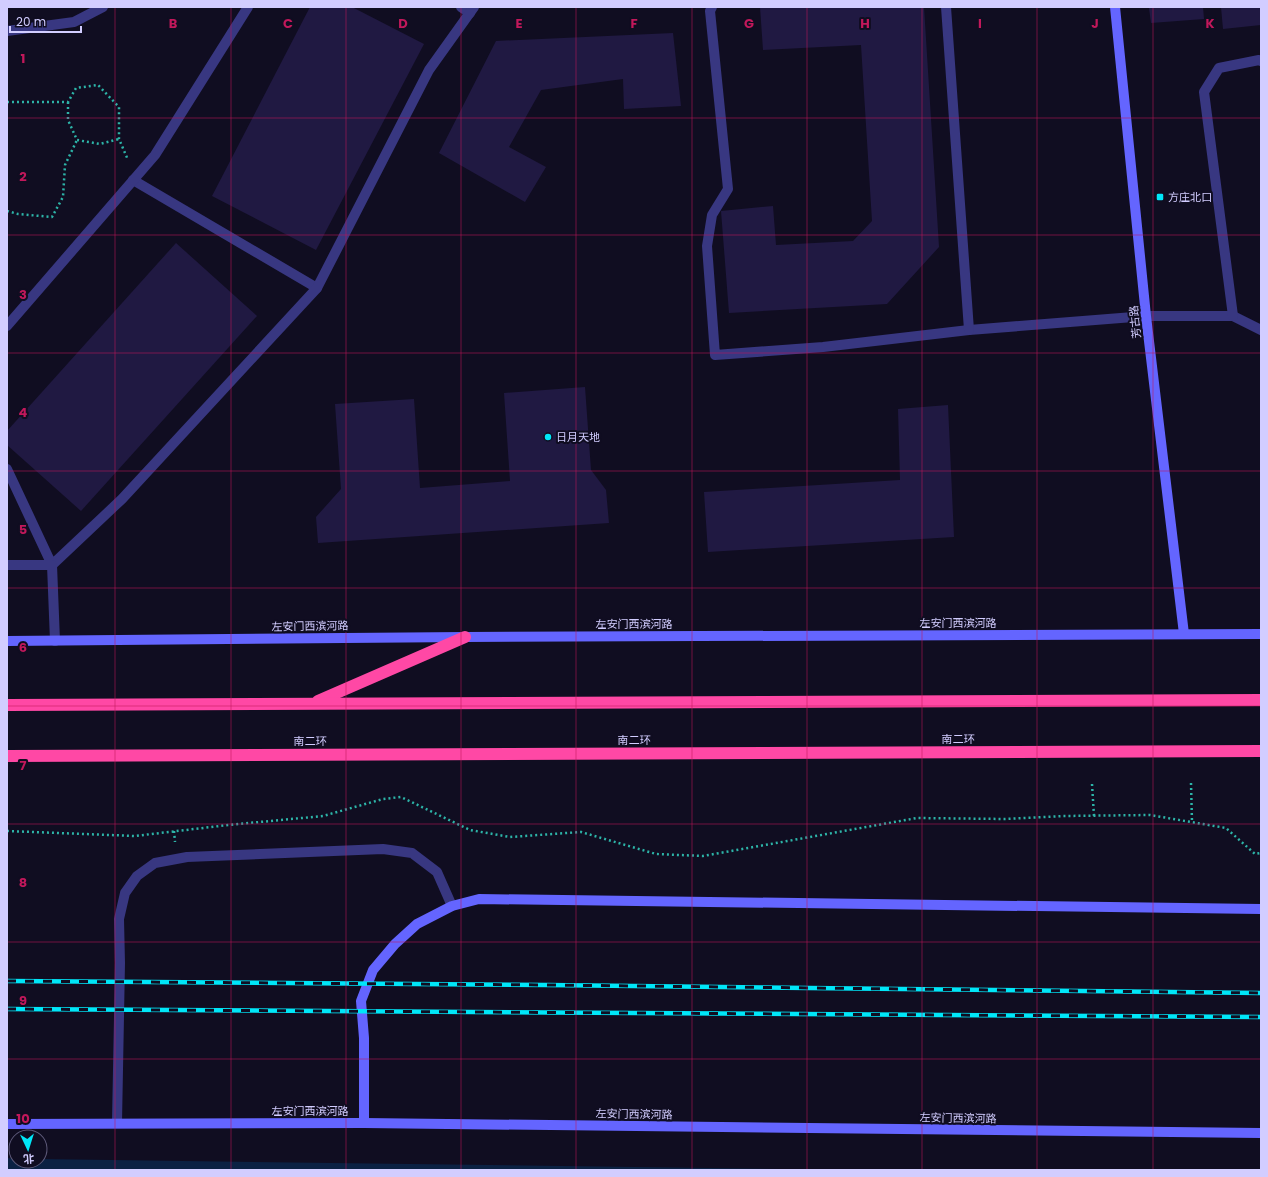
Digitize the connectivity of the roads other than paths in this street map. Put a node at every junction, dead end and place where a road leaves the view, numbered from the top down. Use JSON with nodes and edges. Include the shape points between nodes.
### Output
{"nodes":[{"id":1,"x":103,"y":7,"type":"edge"},
{"id":2,"x":248,"y":7,"type":"edge"},
{"id":3,"x":461,"y":7,"type":"edge"},
{"id":4,"x":712,"y":7,"type":"edge"},
{"id":5,"x":946,"y":7,"type":"edge"},
{"id":6,"x":1115,"y":7,"type":"edge"},
{"id":7,"x":472,"y":10,"type":"edge"},
{"id":8,"x":7,"y":31,"type":"edge"},
{"id":9,"x":1261,"y":61,"type":"edge"},
{"id":10,"x":133,"y":180,"type":"junction"},
{"id":11,"x":317,"y":288,"type":"junction"},
{"id":12,"x":1146,"y":316,"type":"junction"},
{"id":13,"x":1234,"y":316,"type":"junction"},
{"id":14,"x":7,"y":326,"type":"edge"},
{"id":15,"x":969,"y":330,"type":"junction"},
{"id":16,"x":1261,"y":330,"type":"edge"},
{"id":17,"x":7,"y":469,"type":"edge"},
{"id":18,"x":7,"y":565,"type":"edge"},
{"id":19,"x":52,"y":565,"type":"junction"},
{"id":20,"x":1184,"y":634,"type":"junction"},
{"id":21,"x":1261,"y":634,"type":"edge"},
{"id":22,"x":465,"y":637,"type":"junction"},
{"id":23,"x":7,"y":641,"type":"edge"},
{"id":24,"x":55,"y":641,"type":"junction"},
{"id":25,"x":1261,"y":700,"type":"edge"},
{"id":26,"x":313,"y":703,"type":"junction"},
{"id":27,"x":7,"y":705,"type":"edge"},
{"id":28,"x":1261,"y":751,"type":"edge"},
{"id":29,"x":7,"y":756,"type":"edge"},
{"id":30,"x":452,"y":906,"type":"junction"},
{"id":31,"x":1261,"y":908,"type":"edge"},
{"id":32,"x":7,"y":1124,"type":"edge"},
{"id":33,"x":117,"y":1124,"type":"junction"},
{"id":34,"x":364,"y":1124,"type":"junction"},
{"id":35,"x":1261,"y":1133,"type":"edge"}],
"edges":[{"from":1,"to":8,"type":"lane","via":[[74,22]]},
{"from":2,"to":10,"type":"lane","via":[[155,155]]},
{"from":3,"to":7,"type":"lane"},
{"from":4,"to":15,"type":"lane","via":[[710,11],[728,189],[712,215],[707,246],[715,355],[823,347]]},
{"from":5,"to":15,"type":"lane"},
{"from":6,"to":12,"type":"street","name":"芳古路"},
{"from":7,"to":11,"type":"lane","via":[[429,70]]},
{"from":9,"to":13,"type":"lane","via":[[1219,68],[1204,92]]},
{"from":10,"to":11,"type":"lane"},
{"from":10,"to":14,"type":"lane"},
{"from":11,"to":19,"type":"lane","via":[[122,499]]},
{"from":12,"to":13,"type":"lane"},
{"from":12,"to":15,"type":"lane"},
{"from":12,"to":20,"type":"street","name":"芳古路"},
{"from":13,"to":16,"type":"lane"},
{"from":17,"to":19,"type":"lane"},
{"from":18,"to":19,"type":"lane"},
{"from":19,"to":24,"type":"lane"},
{"from":20,"to":21,"type":"street","name":"左安门西滨河路"},
{"from":20,"to":22,"type":"street","name":"左安门西滨河路"},
{"from":22,"to":24,"type":"street","name":"左安门西滨河路"},
{"from":22,"to":26,"type":"highway"},
{"from":23,"to":24,"type":"street","name":"左安门西滨河路"},
{"from":25,"to":26,"type":"highway"},
{"from":26,"to":27,"type":"highway"},
{"from":28,"to":29,"type":"highway","name":"南二环"},
{"from":30,"to":31,"type":"street","via":[[479,899],[525,899]]},
{"from":30,"to":33,"type":"lane","via":[[437,872],[412,853],[383,849],[187,857],[155,863],[137,876],[125,893],[119,919]]},
{"from":30,"to":34,"type":"street","via":[[417,924],[395,944],[373,970],[361,1001],[364,1038]]},
{"from":32,"to":33,"type":"street","name":"左安门西滨河路"},
{"from":33,"to":34,"type":"street","name":"左安门西滨河路"},
{"from":34,"to":35,"type":"street","name":"左安门西滨河路"}]}
